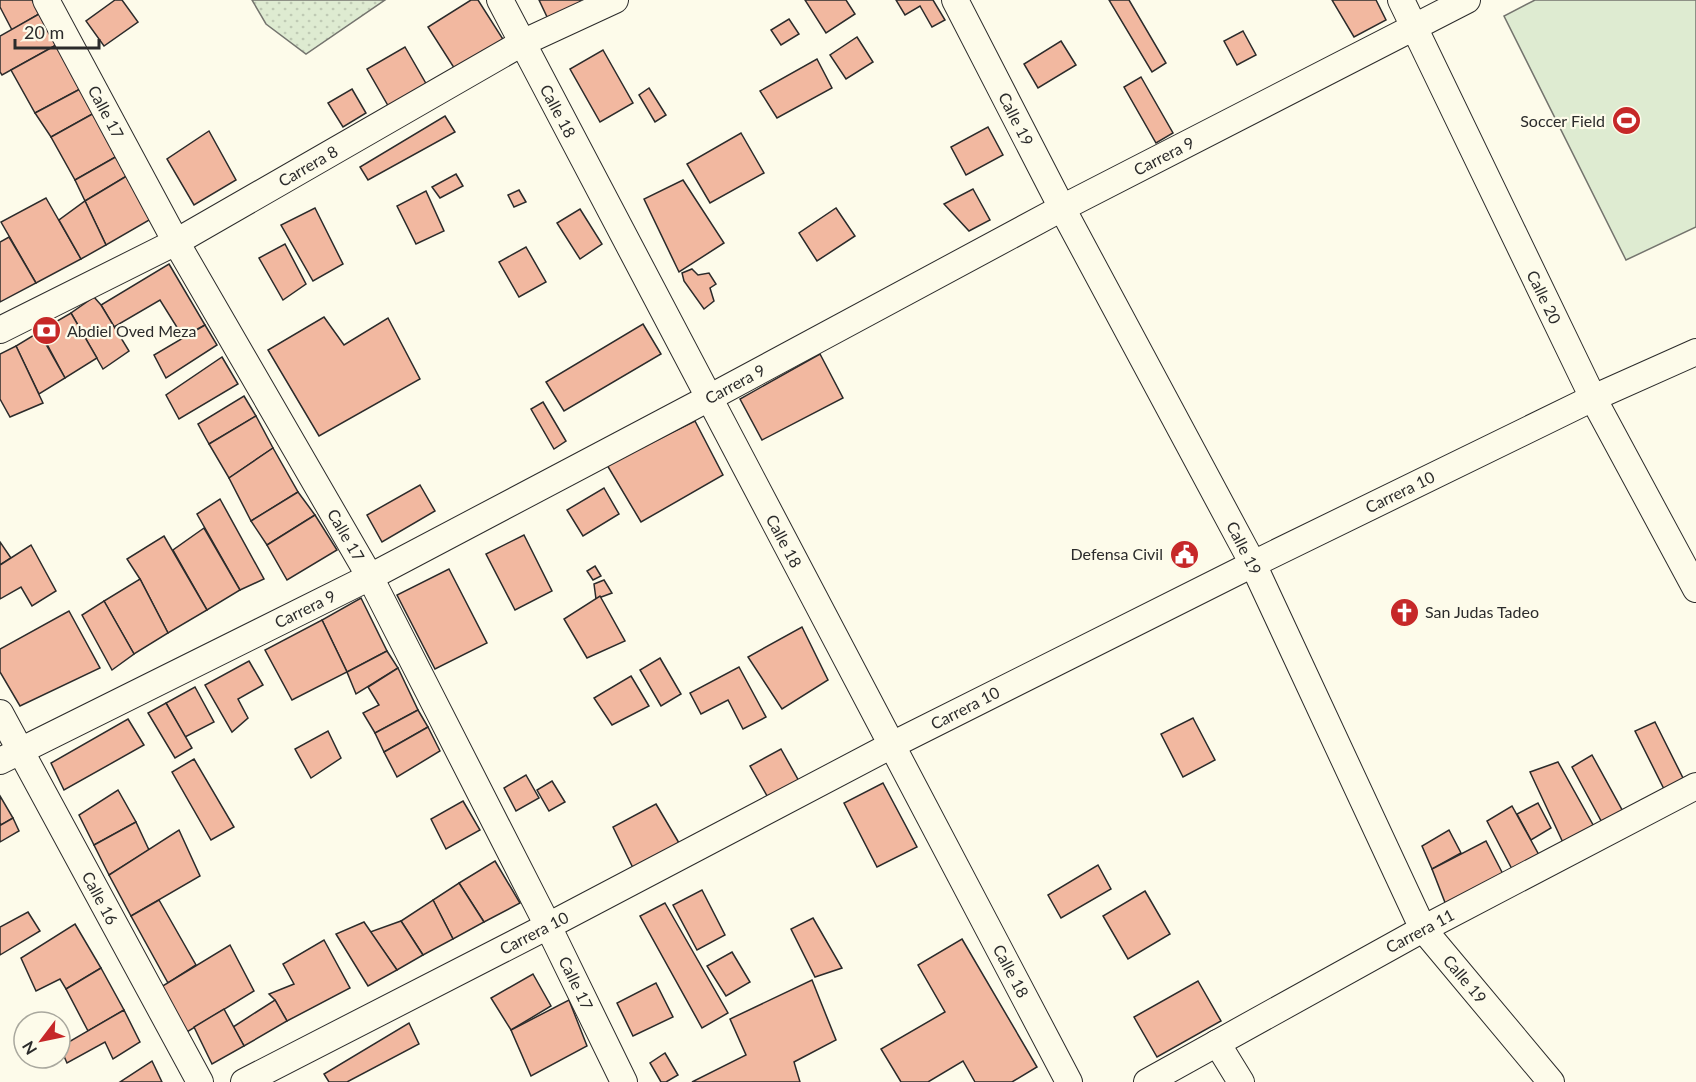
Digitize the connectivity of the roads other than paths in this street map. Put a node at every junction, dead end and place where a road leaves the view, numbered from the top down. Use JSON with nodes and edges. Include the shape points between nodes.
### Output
{"nodes":[{"id":1,"x":46,"y":0,"type":"edge"},
{"id":2,"x":500,"y":0,"type":"edge"},
{"id":3,"x":615,"y":0,"type":"edge"},
{"id":4,"x":955,"y":0,"type":"edge"},
{"id":5,"x":1401,"y":0,"type":"edge"},
{"id":6,"x":1467,"y":0,"type":"edge"},
{"id":7,"x":1414,"y":27,"type":"junction"},
{"id":8,"x":522,"y":43,"type":"junction"},
{"id":9,"x":1062,"y":208,"type":"junction"},
{"id":10,"x":176,"y":242,"type":"junction"},
{"id":11,"x":0,"y":330,"type":"edge"},
{"id":12,"x":1696,"y":352,"type":"edge"},
{"id":13,"x":709,"y":398,"type":"junction"},
{"id":14,"x":1593,"y":398,"type":"junction"},
{"id":15,"x":1253,"y":564,"type":"junction"},
{"id":16,"x":370,"y":577,"type":"junction"},
{"id":17,"x":1696,"y":589,"type":"edge"},
{"id":18,"x":0,"y":713,"type":"edge"},
{"id":19,"x":892,"y":745,"type":"junction"},
{"id":20,"x":10,"y":756,"type":"edge"},
{"id":21,"x":1696,"y":786,"type":"edge"},
{"id":22,"x":548,"y":926,"type":"junction"},
{"id":23,"x":1423,"y":929,"type":"junction"},
{"id":24,"x":1217,"y":1043,"type":"junction"},
{"id":25,"x":200,"y":1082,"type":"edge"},
{"id":26,"x":244,"y":1082,"type":"edge"},
{"id":27,"x":624,"y":1082,"type":"edge"},
{"id":28,"x":1069,"y":1082,"type":"edge"},
{"id":29,"x":1147,"y":1082,"type":"edge"},
{"id":30,"x":1241,"y":1082,"type":"edge"},
{"id":31,"x":1551,"y":1082,"type":"edge"}],
"edges":[{"from":1,"to":10,"type":"street","name":"Calle 17"},
{"from":2,"to":8,"type":"street","name":"Calle 18"},
{"from":3,"to":8,"type":"street","name":"Carrera 8"},
{"from":4,"to":9,"type":"street","name":"Calle 19"},
{"from":5,"to":7,"type":"street","name":"Calle 20"},
{"from":6,"to":7,"type":"street","name":"Carrera 9"},
{"from":7,"to":9,"type":"street","name":"Carrera 9"},
{"from":7,"to":14,"type":"street","name":"Calle 20"},
{"from":8,"to":10,"type":"street","name":"Carrera 8"},
{"from":8,"to":13,"type":"street","name":"Calle 18"},
{"from":9,"to":13,"type":"street","name":"Carrera 9"},
{"from":9,"to":15,"type":"street","name":"Calle 19"},
{"from":10,"to":11,"type":"street","name":"Carrera 8"},
{"from":10,"to":16,"type":"street","name":"Calle 17"},
{"from":12,"to":14,"type":"street","name":"Carrera 10"},
{"from":13,"to":16,"type":"street","name":"Carrera 9"},
{"from":13,"to":19,"type":"street","name":"Calle 18"},
{"from":14,"to":15,"type":"street","name":"Carrera 10"},
{"from":14,"to":17,"type":"street","name":"Calle 20"},
{"from":15,"to":19,"type":"street","name":"Carrera 10"},
{"from":15,"to":23,"type":"street","name":"Calle 19"},
{"from":16,"to":20,"type":"street","name":"Carrera 9"},
{"from":16,"to":22,"type":"street","name":"Calle 17"},
{"from":18,"to":20,"type":"street","name":"Calle 16"},
{"from":19,"to":22,"type":"street","name":"Carrera 10"},
{"from":19,"to":28,"type":"street","name":"Calle 18"},
{"from":20,"to":25,"type":"street","name":"Calle 16"},
{"from":21,"to":23,"type":"street","name":"Carrera 11"},
{"from":22,"to":26,"type":"street","name":"Carrera 10"},
{"from":22,"to":27,"type":"street","name":"Calle 17"},
{"from":23,"to":24,"type":"street","name":"Carrera 11"},
{"from":23,"to":31,"type":"street","name":"Calle 19"},
{"from":24,"to":29,"type":"street","name":"Carrera 11"},
{"from":24,"to":30,"type":"street"}]}
